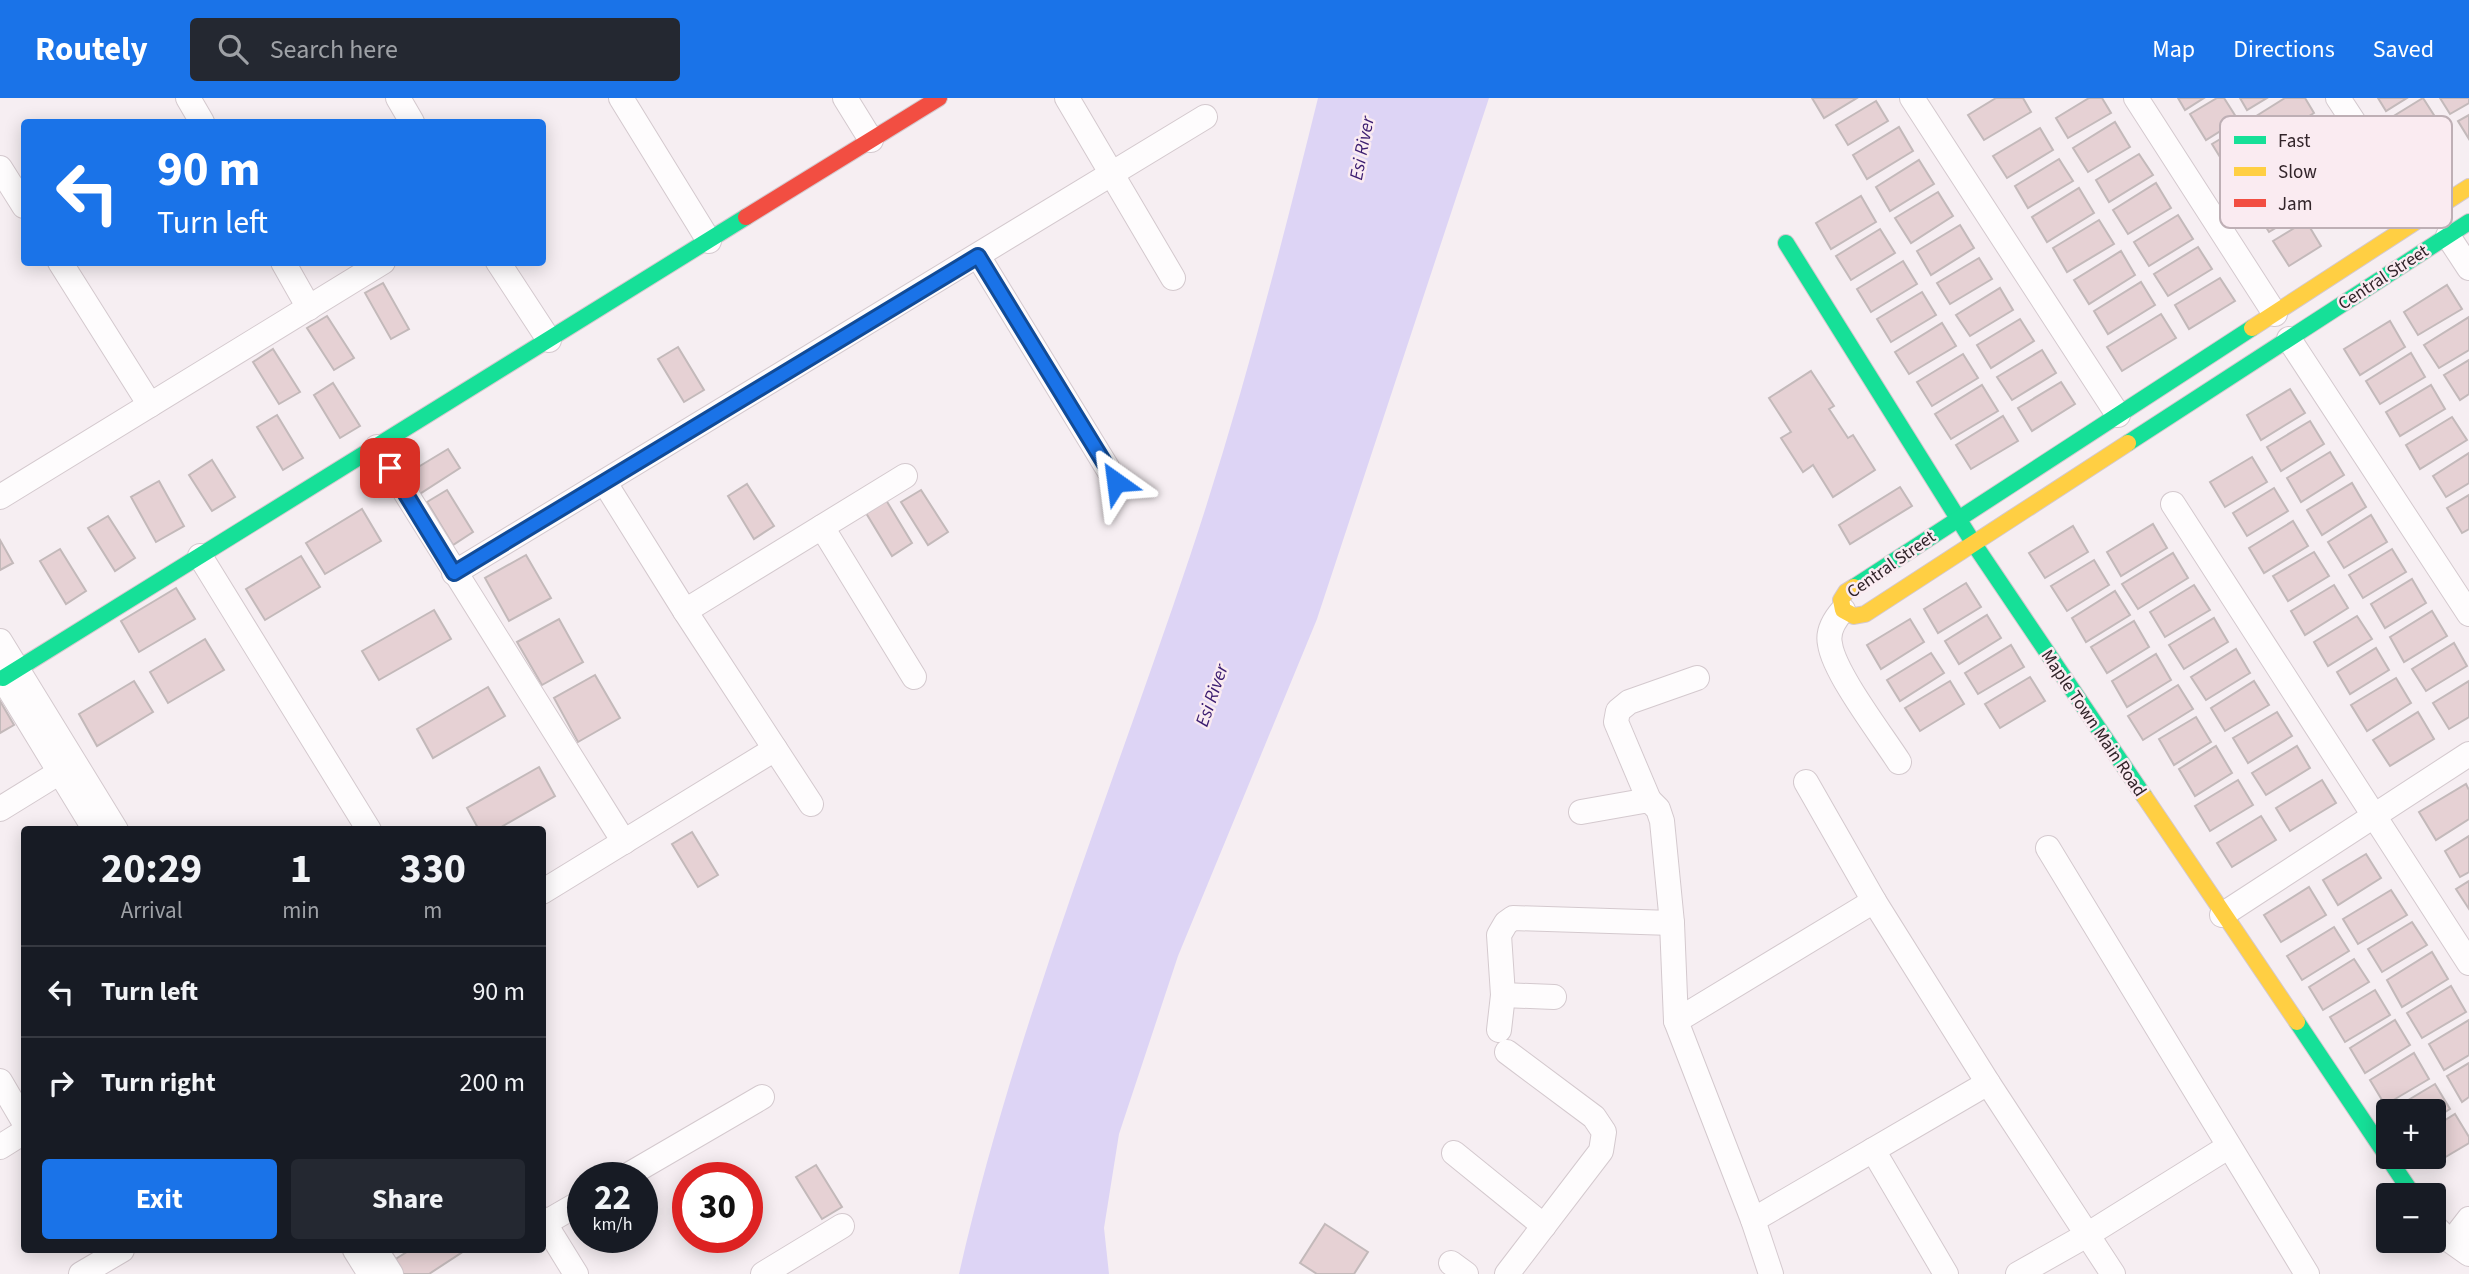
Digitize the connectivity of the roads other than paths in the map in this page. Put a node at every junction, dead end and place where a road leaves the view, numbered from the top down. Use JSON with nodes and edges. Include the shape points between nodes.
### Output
{"nodes":[{"id":1,"x":188,"y":98,"type":"edge"},
{"id":2,"x":398,"y":98,"type":"edge"},
{"id":3,"x":621,"y":98,"type":"edge"},
{"id":4,"x":845,"y":98,"type":"edge"},
{"id":5,"x":939,"y":98,"type":"edge"},
{"id":6,"x":1067,"y":98,"type":"edge"},
{"id":7,"x":2136,"y":98,"type":"edge"},
{"id":8,"x":2338,"y":98,"type":"edge"},
{"id":9,"x":1919,"y":100,"type":"edge"},
{"id":10,"x":2350,"y":116,"type":"edge"},
{"id":11,"x":1205,"y":117,"type":"dead end"},
{"id":12,"x":200,"y":119,"type":"edge"},
{"id":13,"x":410,"y":119,"type":"edge"},
{"id":14,"x":871,"y":141,"type":"junction"},
{"id":15,"x":0,"y":168,"type":"edge"},
{"id":16,"x":1112,"y":175,"type":"junction"},
{"id":17,"x":2469,"y":187,"type":"edge"},
{"id":18,"x":2452,"y":198,"type":"edge"},
{"id":19,"x":21,"y":201,"type":"edge"},
{"id":20,"x":2469,"y":222,"type":"edge"},
{"id":21,"x":2407,"y":228,"type":"edge"},
{"id":22,"x":2448,"y":236,"type":"junction"},
{"id":23,"x":709,"y":241,"type":"junction"},
{"id":24,"x":1786,"y":243,"type":"dead end"},
{"id":25,"x":978,"y":256,"type":"junction"},
{"id":26,"x":63,"y":266,"type":"edge"},
{"id":27,"x":285,"y":266,"type":"edge"},
{"id":28,"x":377,"y":266,"type":"edge"},
{"id":29,"x":501,"y":266,"type":"edge"},
{"id":30,"x":2346,"y":268,"type":"junction"},
{"id":31,"x":2469,"y":268,"type":"edge"},
{"id":32,"x":1172,"y":278,"type":"dead end"},
{"id":33,"x":2362,"y":291,"type":"junction"},
{"id":34,"x":309,"y":308,"type":"junction"},
{"id":35,"x":2275,"y":314,"type":"junction"},
{"id":36,"x":2289,"y":339,"type":"junction"},
{"id":37,"x":549,"y":340,"type":"junction"},
{"id":38,"x":2206,"y":359,"type":"junction"},
{"id":39,"x":2222,"y":384,"type":"junction"},
{"id":40,"x":150,"y":405,"type":"junction"},
{"id":41,"x":2118,"y":415,"type":"junction"},
{"id":42,"x":377,"y":447,"type":"junction"},
{"id":43,"x":905,"y":476,"type":"dead end"},
{"id":44,"x":1116,"y":482,"type":"dead end"},
{"id":45,"x":605,"y":483,"type":"junction"},
{"id":46,"x":0,"y":497,"type":"edge"},
{"id":47,"x":2173,"y":505,"type":"dead end"},
{"id":48,"x":1958,"y":519,"type":"junction"},
{"id":49,"x":822,"y":527,"type":"junction"},
{"id":50,"x":1974,"y":544,"type":"junction"},
{"id":51,"x":200,"y":556,"type":"junction"},
{"id":52,"x":454,"y":573,"type":"junction"},
{"id":53,"x":1843,"y":610,"type":"junction"},
{"id":54,"x":685,"y":611,"type":"junction"},
{"id":55,"x":2469,"y":614,"type":"edge"},
{"id":56,"x":0,"y":641,"type":"edge"},
{"id":57,"x":7,"y":674,"type":"edge"},
{"id":58,"x":914,"y":677,"type":"dead end"},
{"id":59,"x":1697,"y":678,"type":"dead end"},
{"id":60,"x":775,"y":749,"type":"junction"},
{"id":61,"x":2469,"y":754,"type":"edge"},
{"id":62,"x":1899,"y":762,"type":"dead end"},
{"id":63,"x":60,"y":772,"type":"junction"},
{"id":64,"x":1806,"y":782,"type":"dead end"},
{"id":65,"x":1648,"y":800,"type":"junction"},
{"id":66,"x":811,"y":804,"type":"dead end"},
{"id":67,"x":0,"y":809,"type":"edge"},
{"id":68,"x":1581,"y":812,"type":"dead end"},
{"id":69,"x":2374,"y":816,"type":"junction"},
{"id":70,"x":93,"y":826,"type":"edge"},
{"id":71,"x":113,"y":826,"type":"edge"},
{"id":72,"x":367,"y":826,"type":"edge"},
{"id":73,"x":624,"y":842,"type":"junction"},
{"id":74,"x":2048,"y":848,"type":"dead end"},
{"id":75,"x":546,"y":890,"type":"edge"},
{"id":76,"x":1874,"y":901,"type":"junction"},
{"id":77,"x":2222,"y":915,"type":"junction"},
{"id":78,"x":1672,"y":922,"type":"junction"},
{"id":79,"x":2469,"y":963,"type":"edge"},
{"id":80,"x":1503,"y":995,"type":"junction"},
{"id":81,"x":1554,"y":997,"type":"dead end"},
{"id":82,"x":1676,"y":1021,"type":"junction"},
{"id":83,"x":0,"y":1081,"type":"edge"},
{"id":84,"x":1988,"y":1083,"type":"junction"},
{"id":85,"x":762,"y":1097,"type":"dead end"},
{"id":86,"x":21,"y":1117,"type":"edge"},
{"id":87,"x":21,"y":1134,"type":"edge"},
{"id":88,"x":0,"y":1147,"type":"edge"},
{"id":89,"x":2228,"y":1147,"type":"junction"},
{"id":90,"x":1873,"y":1150,"type":"junction"},
{"id":91,"x":1454,"y":1153,"type":"dead end"},
{"id":92,"x":651,"y":1162,"type":"edge"},
{"id":93,"x":2405,"y":1183,"type":"edge"},
{"id":94,"x":567,"y":1209,"type":"edge"},
{"id":95,"x":2469,"y":1219,"type":"edge"},
{"id":96,"x":546,"y":1220,"type":"edge"},
{"id":97,"x":1752,"y":1220,"type":"junction"},
{"id":98,"x":546,"y":1224,"type":"edge"},
{"id":99,"x":842,"y":1226,"type":"dead end"},
{"id":100,"x":1544,"y":1226,"type":"junction"},
{"id":101,"x":2087,"y":1235,"type":"junction"},
{"id":102,"x":2452,"y":1240,"type":"edge"},
{"id":103,"x":117,"y":1253,"type":"edge"},
{"id":104,"x":357,"y":1253,"type":"edge"},
{"id":105,"x":378,"y":1253,"type":"edge"},
{"id":106,"x":81,"y":1274,"type":"edge"},
{"id":107,"x":370,"y":1274,"type":"edge"},
{"id":108,"x":391,"y":1274,"type":"edge"},
{"id":109,"x":576,"y":1274,"type":"edge"},
{"id":110,"x":763,"y":1274,"type":"edge"},
{"id":111,"x":1507,"y":1274,"type":"edge"},
{"id":112,"x":1771,"y":1274,"type":"edge"},
{"id":113,"x":1946,"y":1274,"type":"edge"},
{"id":114,"x":2018,"y":1274,"type":"edge"},
{"id":115,"x":2112,"y":1274,"type":"edge"},
{"id":116,"x":2307,"y":1274,"type":"edge"}],
"edges":[{"from":1,"to":12,"type":"street"},
{"from":2,"to":13,"type":"street"},
{"from":3,"to":23,"type":"street"},
{"from":4,"to":14,"type":"street"},
{"from":5,"to":14,"type":"street"},
{"from":6,"to":16,"type":"street"},
{"from":7,"to":35,"type":"street"},
{"from":8,"to":10,"type":"street"},
{"from":9,"to":41,"type":"street"},
{"from":11,"to":16,"type":"street"},
{"from":14,"to":23,"type":"street"},
{"from":15,"to":19,"type":"street"},
{"from":16,"to":25,"type":"street"},
{"from":16,"to":32,"type":"street"},
{"from":17,"to":18,"type":"street","name":"Central Street"},
{"from":20,"to":22,"type":"street","name":"Central Street"},
{"from":21,"to":30,"type":"street","name":"Central Street"},
{"from":22,"to":31,"type":"street"},
{"from":22,"to":33,"type":"street","name":"Central Street"},
{"from":23,"to":37,"type":"street"},
{"from":24,"to":48,"type":"street","name":"Maple Town Main Road"},
{"from":25,"to":44,"type":"street"},
{"from":25,"to":45,"type":"street"},
{"from":26,"to":40,"type":"street"},
{"from":27,"to":34,"type":"street"},
{"from":28,"to":34,"type":"street"},
{"from":29,"to":37,"type":"street"},
{"from":30,"to":33,"type":"street"},
{"from":30,"to":35,"type":"street","name":"Central Street"},
{"from":33,"to":36,"type":"street","name":"Central Street"},
{"from":34,"to":40,"type":"street"},
{"from":35,"to":38,"type":"street","name":"Central Street"},
{"from":36,"to":39,"type":"street","name":"Central Street"},
{"from":36,"to":55,"type":"street"},
{"from":37,"to":42,"type":"street"},
{"from":38,"to":39,"type":"street"},
{"from":38,"to":41,"type":"street","name":"Central Street"},
{"from":39,"to":50,"type":"street","name":"Central Street"},
{"from":40,"to":46,"type":"street"},
{"from":41,"to":48,"type":"street","name":"Central Street"},
{"from":42,"to":51,"type":"street"},
{"from":42,"to":52,"type":"street"},
{"from":43,"to":49,"type":"street"},
{"from":45,"to":52,"type":"street"},
{"from":45,"to":54,"type":"street"},
{"from":47,"to":69,"type":"street"},
{"from":48,"to":50,"type":"street","name":"Maple Town Main Road"},
{"from":48,"to":53,"type":"street","name":"Central Street","via":[[1846,592]]},
{"from":49,"to":54,"type":"street"},
{"from":49,"to":58,"type":"street"},
{"from":50,"to":53,"type":"street","name":"Central Street","via":[[1866,614],[1854,616]]},
{"from":50,"to":77,"type":"street","name":"Maple Town Main Road"},
{"from":51,"to":57,"type":"street"},
{"from":51,"to":72,"type":"street"},
{"from":52,"to":73,"type":"street"},
{"from":53,"to":62,"type":"street","via":[[1833,622],[1829,642],[1836,664]]},
{"from":54,"to":60,"type":"street"},
{"from":56,"to":57,"type":"street"},
{"from":57,"to":63,"type":"street"},
{"from":57,"to":71,"type":"street"},
{"from":59,"to":65,"type":"street","via":[[1618,710],[1616,722]]},
{"from":60,"to":66,"type":"street"},
{"from":60,"to":73,"type":"street"},
{"from":61,"to":69,"type":"street"},
{"from":63,"to":67,"type":"street"},
{"from":63,"to":70,"type":"street"},
{"from":64,"to":76,"type":"street"},
{"from":65,"to":68,"type":"street"},
{"from":65,"to":78,"type":"street","via":[[1662,821]]},
{"from":69,"to":77,"type":"street"},
{"from":69,"to":79,"type":"street"},
{"from":73,"to":75,"type":"street"},
{"from":74,"to":89,"type":"street"},
{"from":76,"to":82,"type":"street"},
{"from":76,"to":84,"type":"street"},
{"from":77,"to":93,"type":"street","name":"Maple Town Main Road"},
{"from":78,"to":80,"type":"street","via":[[1513,918],[1499,935]]},
{"from":78,"to":82,"type":"street"},
{"from":80,"to":81,"type":"street"},
{"from":80,"to":100,"type":"street","via":[[1503,1041],[1594,1117],[1604,1132],[1601,1151]]},
{"from":82,"to":97,"type":"street"},
{"from":83,"to":86,"type":"street"},
{"from":84,"to":90,"type":"street"},
{"from":84,"to":101,"type":"street"},
{"from":85,"to":92,"type":"street"},
{"from":87,"to":88,"type":"street"},
{"from":89,"to":101,"type":"street"},
{"from":89,"to":116,"type":"street"},
{"from":90,"to":97,"type":"street"},
{"from":90,"to":113,"type":"street"},
{"from":91,"to":100,"type":"street"},
{"from":94,"to":96,"type":"street"},
{"from":95,"to":102,"type":"street"},
{"from":97,"to":112,"type":"street"},
{"from":98,"to":109,"type":"street"},
{"from":99,"to":110,"type":"street"},
{"from":100,"to":111,"type":"street"},
{"from":101,"to":114,"type":"street"},
{"from":101,"to":115,"type":"street"},
{"from":103,"to":106,"type":"street"},
{"from":104,"to":107,"type":"street"},
{"from":105,"to":108,"type":"street"}]}
